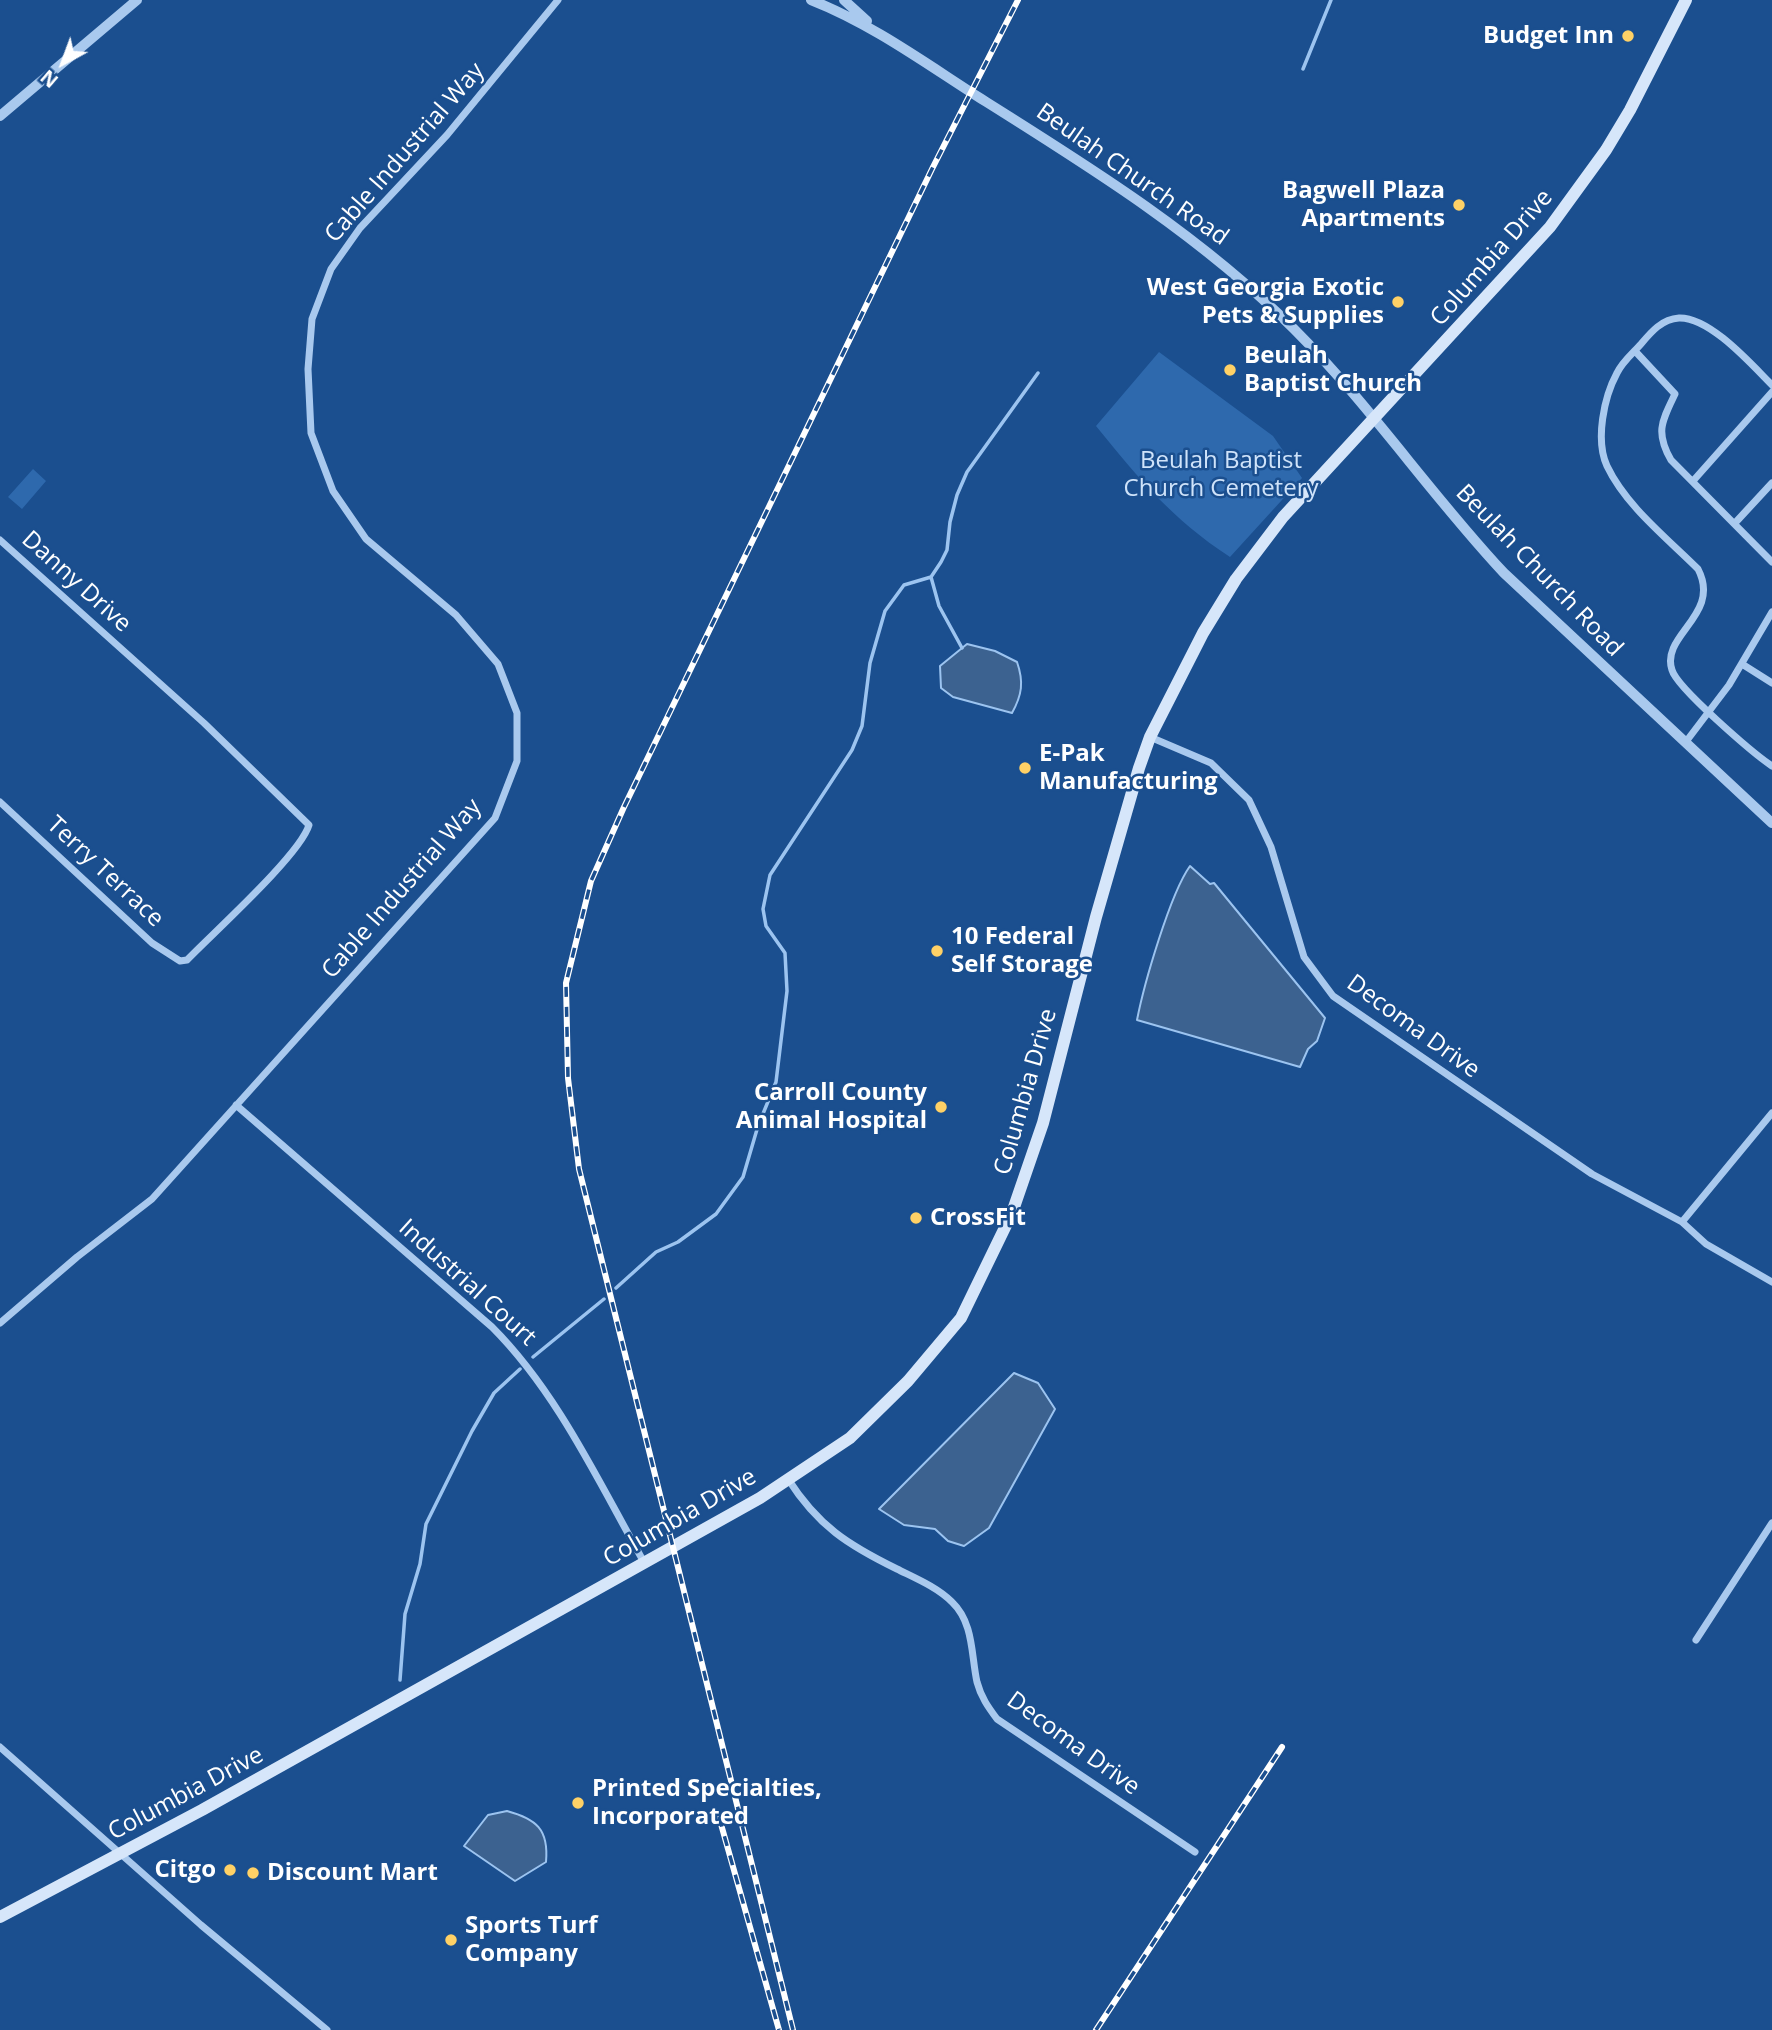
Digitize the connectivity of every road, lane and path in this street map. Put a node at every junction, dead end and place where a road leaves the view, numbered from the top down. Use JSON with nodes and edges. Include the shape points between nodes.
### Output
{"nodes":[{"id":1,"x":138,"y":0,"type":"edge"},
{"id":2,"x":558,"y":0,"type":"edge"},
{"id":3,"x":811,"y":0,"type":"edge"},
{"id":4,"x":844,"y":0,"type":"edge"},
{"id":5,"x":1686,"y":0,"type":"edge"},
{"id":6,"x":885,"y":37,"type":"junction"},
{"id":7,"x":0,"y":116,"type":"edge"},
{"id":8,"x":1635,"y":351,"type":"junction"},
{"id":9,"x":1772,"y":385,"type":"edge"},
{"id":10,"x":1772,"y":392,"type":"edge"},
{"id":11,"x":1374,"y":419,"type":"junction"},
{"id":12,"x":1692,"y":481,"type":"junction"},
{"id":13,"x":1772,"y":483,"type":"edge"},
{"id":14,"x":1735,"y":523,"type":"junction"},
{"id":15,"x":0,"y":540,"type":"edge"},
{"id":16,"x":1772,"y":562,"type":"edge"},
{"id":17,"x":1772,"y":613,"type":"edge"},
{"id":18,"x":1742,"y":664,"type":"junction"},
{"id":19,"x":1772,"y":683,"type":"edge"},
{"id":20,"x":1710,"y":711,"type":"junction"},
{"id":21,"x":1150,"y":737,"type":"junction"},
{"id":22,"x":1685,"y":743,"type":"junction"},
{"id":23,"x":1772,"y":766,"type":"edge"},
{"id":24,"x":0,"y":802,"type":"edge"},
{"id":25,"x":1772,"y":823,"type":"edge"},
{"id":26,"x":187,"y":960,"type":"joint"},
{"id":27,"x":236,"y":1105,"type":"junction"},
{"id":28,"x":1772,"y":1112,"type":"edge"},
{"id":29,"x":1682,"y":1222,"type":"junction"},
{"id":30,"x":1772,"y":1282,"type":"edge"},
{"id":31,"x":0,"y":1323,"type":"edge"},
{"id":32,"x":788,"y":1479,"type":"junction"},
{"id":33,"x":1772,"y":1523,"type":"edge"},
{"id":34,"x":645,"y":1564,"type":"junction"},
{"id":35,"x":1696,"y":1640,"type":"dead end"},
{"id":36,"x":0,"y":1747,"type":"edge"},
{"id":37,"x":119,"y":1852,"type":"junction"},
{"id":38,"x":1195,"y":1852,"type":"dead end"},
{"id":39,"x":0,"y":1917,"type":"edge"},
{"id":40,"x":327,"y":2030,"type":"edge"}],
"edges":[{"from":1,"to":7,"type":"street"},
{"from":2,"to":27,"type":"street","name":"Cable Industrial Way","via":[[447,135],[360,228],[331,269],[313,319],[309,369],[311,433],[333,491],[366,539],[456,615],[498,664],[517,713],[517,761],[495,818]]},
{"from":3,"to":6,"type":"street","name":"Beulah Church Road"},
{"from":4,"to":6,"type":"street"},
{"from":5,"to":11,"type":"main road","name":"Columbia Drive","via":[[1630,110],[1580,188],[1498,287]]},
{"from":6,"to":11,"type":"street","name":"Beulah Church Road","via":[[1184,233],[1295,330]]},
{"from":8,"to":9,"type":"street","via":[[1665,322],[1680,318],[1705,323]]},
{"from":8,"to":12,"type":"street","via":[[1675,394],[1660,428],[1662,445]]},
{"from":8,"to":20,"type":"street","via":[[1618,371],[1607,398],[1602,445],[1606,464],[1622,490],[1698,569],[1705,582],[1706,596],[1671,655],[1672,671]]},
{"from":10,"to":12,"type":"street"},
{"from":11,"to":21,"type":"main road","name":"Columbia Drive","via":[[1283,517],[1236,579],[1196,645]]},
{"from":11,"to":22,"type":"street","name":"Beulah Church Road","via":[[1504,573]]},
{"from":12,"to":14,"type":"street"},
{"from":13,"to":14,"type":"street"},
{"from":14,"to":16,"type":"street"},
{"from":15,"to":26,"type":"street","name":"Danny Drive","via":[[309,825],[285,860]]},
{"from":17,"to":18,"type":"street"},
{"from":18,"to":19,"type":"street"},
{"from":18,"to":20,"type":"street"},
{"from":20,"to":22,"type":"street"},
{"from":20,"to":23,"type":"street"},
{"from":21,"to":29,"type":"street","name":"Decoma Drive","via":[[1211,763],[1249,800],[1271,847],[1304,957],[1333,996],[1592,1174]]},
{"from":21,"to":32,"type":"main road","name":"Columbia Drive","via":[[1096,917],[1043,1123],[1012,1213],[961,1318],[908,1381],[850,1438]]},
{"from":22,"to":25,"type":"street","name":"Beulah Church Road"},
{"from":24,"to":26,"type":"street","name":"Terry Terrace","via":[[152,943],[180,961]]},
{"from":27,"to":31,"type":"street","name":"Cable Industrial Way","via":[[152,1199]]},
{"from":27,"to":34,"type":"street","name":"Industrial Court","via":[[522,1357]]},
{"from":28,"to":29,"type":"street"},
{"from":29,"to":30,"type":"street","name":"Decoma Drive","via":[[1706,1244]]},
{"from":32,"to":34,"type":"main road","name":"Columbia Drive"},
{"from":32,"to":38,"type":"street","name":"Decoma Drive","via":[[821,1523],[839,1538],[952,1601],[965,1619],[984,1702],[997,1719]]},
{"from":33,"to":35,"type":"street"},
{"from":34,"to":37,"type":"main road","name":"Columbia Drive"},
{"from":36,"to":37,"type":"street"},
{"from":37,"to":39,"type":"main road","name":"Columbia Drive"},
{"from":37,"to":40,"type":"street"}]}
